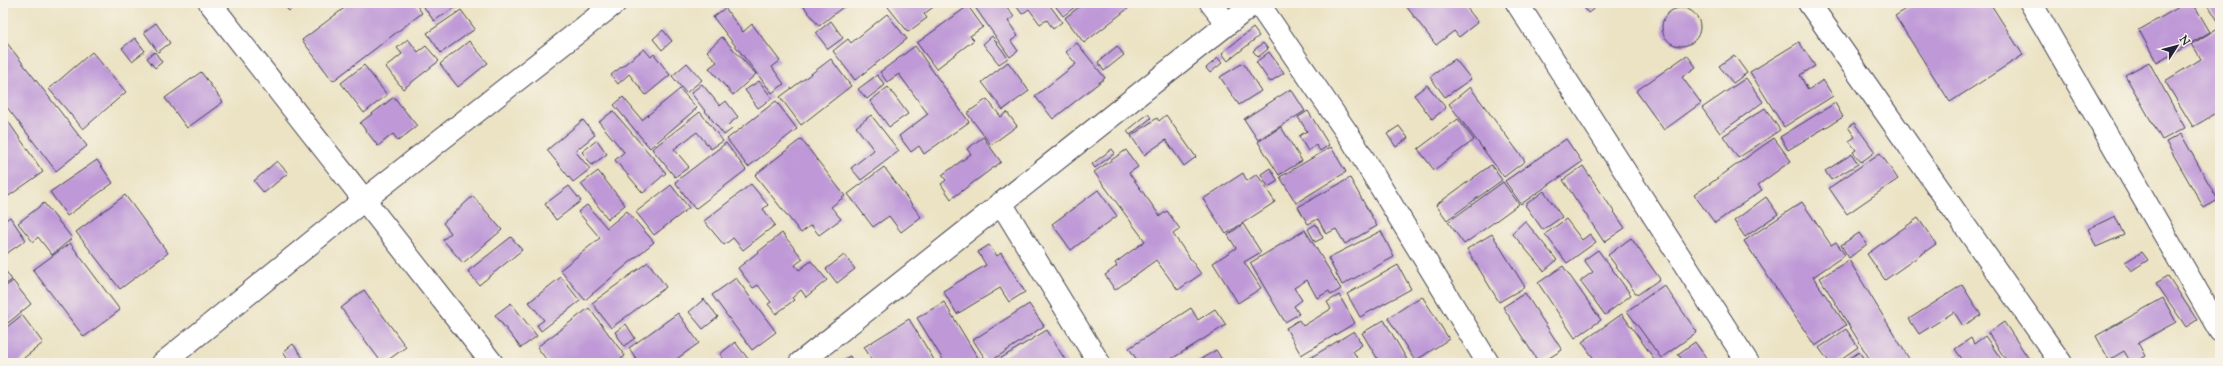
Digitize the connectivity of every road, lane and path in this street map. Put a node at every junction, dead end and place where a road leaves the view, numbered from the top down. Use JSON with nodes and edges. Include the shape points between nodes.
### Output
{"nodes":[{"id":1,"x":210,"y":3,"type":"edge"},
{"id":2,"x":615,"y":3,"type":"edge"},
{"id":3,"x":1211,"y":3,"type":"edge"},
{"id":4,"x":1254,"y":3,"type":"edge"},
{"id":5,"x":1258,"y":3,"type":"edge"},
{"id":6,"x":1517,"y":3,"type":"edge"},
{"id":7,"x":1809,"y":3,"type":"edge"},
{"id":8,"x":2030,"y":3,"type":"edge"},
{"id":9,"x":1227,"y":24,"type":"junction"},
{"id":10,"x":364,"y":200,"type":"junction"},
{"id":11,"x":1001,"y":203,"type":"junction"},
{"id":12,"x":2220,"y":330,"type":"edge"},
{"id":13,"x":163,"y":363,"type":"edge"},
{"id":14,"x":492,"y":363,"type":"edge"},
{"id":15,"x":800,"y":363,"type":"edge"},
{"id":16,"x":1099,"y":363,"type":"edge"},
{"id":17,"x":1488,"y":363,"type":"edge"},
{"id":18,"x":1748,"y":363,"type":"edge"},
{"id":19,"x":2061,"y":363,"type":"edge"}],
"edges":[{"from":1,"to":10,"type":"street"},
{"from":2,"to":10,"type":"street"},
{"from":3,"to":9,"type":"street"},
{"from":4,"to":9,"type":"street"},
{"from":5,"to":17,"type":"street","via":[[1352,140]]},
{"from":6,"to":18,"type":"street"},
{"from":7,"to":19,"type":"street"},
{"from":8,"to":12,"type":"street"},
{"from":9,"to":11,"type":"street"},
{"from":10,"to":13,"type":"street"},
{"from":10,"to":14,"type":"street"},
{"from":11,"to":15,"type":"street"},
{"from":11,"to":16,"type":"street"}]}
